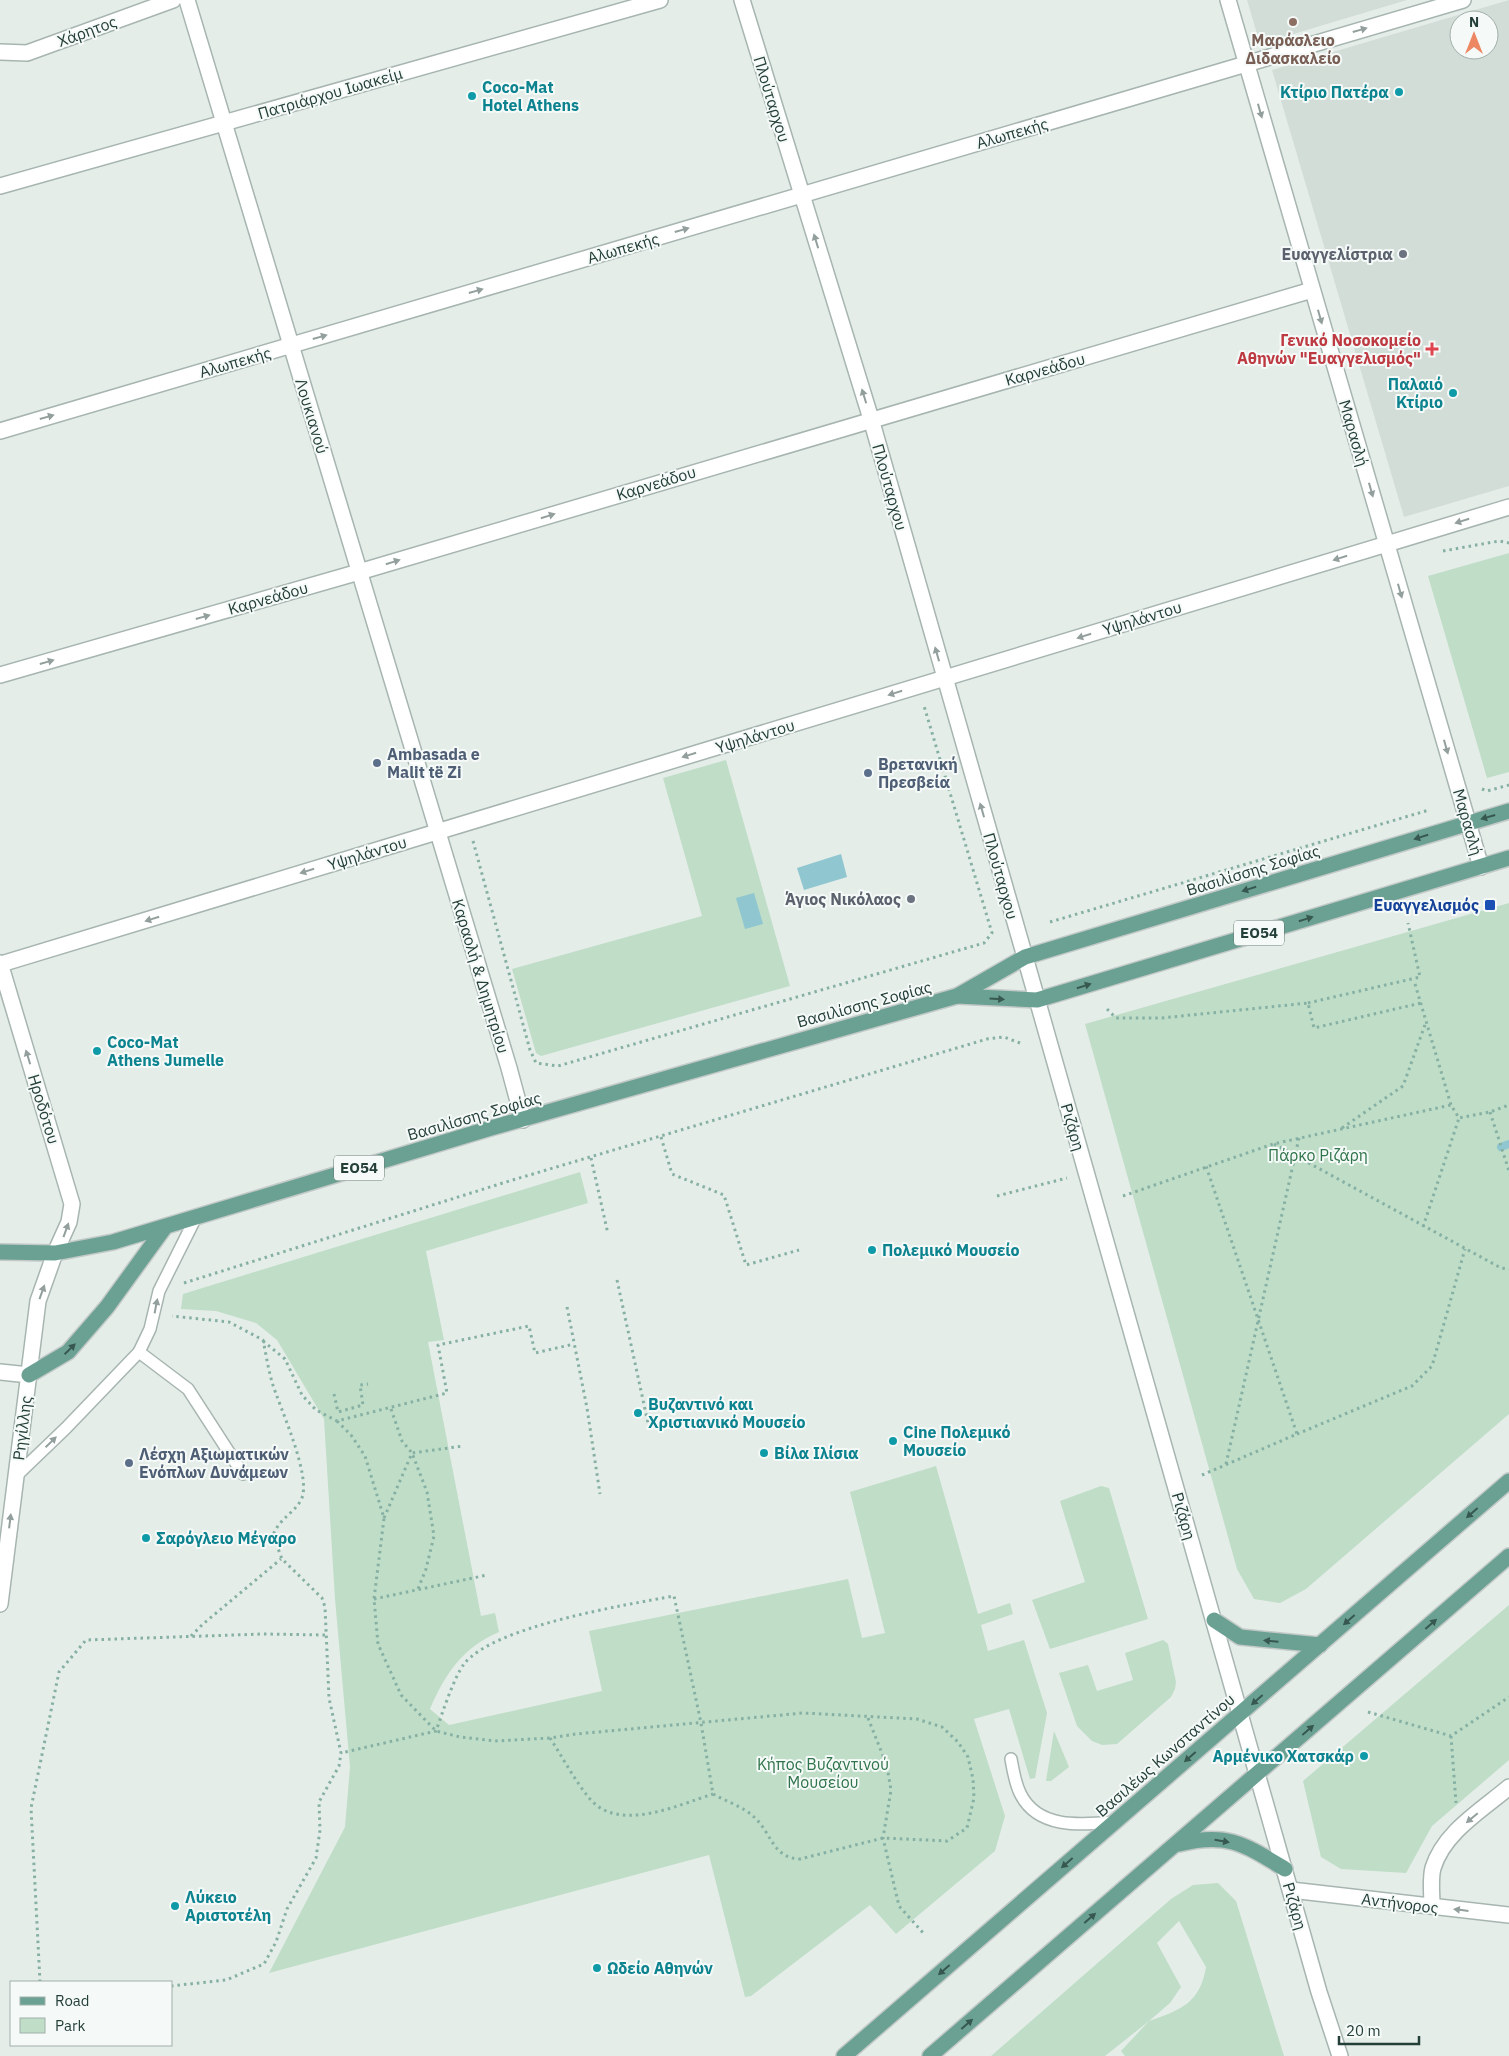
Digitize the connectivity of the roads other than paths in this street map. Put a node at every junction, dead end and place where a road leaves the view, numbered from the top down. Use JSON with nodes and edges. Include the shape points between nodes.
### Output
{"nodes":[{"id":1,"x":173,"y":0,"type":"edge"},
{"id":2,"x":187,"y":0,"type":"edge"},
{"id":3,"x":660,"y":0,"type":"edge"},
{"id":4,"x":742,"y":0,"type":"edge"},
{"id":5,"x":1228,"y":0,"type":"edge"},
{"id":6,"x":1463,"y":0,"type":"edge"},
{"id":7,"x":0,"y":52,"type":"edge"},
{"id":8,"x":1246,"y":64,"type":"junction"},
{"id":9,"x":224,"y":123,"type":"junction"},
{"id":10,"x":0,"y":186,"type":"edge"},
{"id":11,"x":802,"y":195,"type":"junction"},
{"id":12,"x":1312,"y":290,"type":"junction"},
{"id":13,"x":291,"y":346,"type":"junction"},
{"id":14,"x":871,"y":419,"type":"junction"},
{"id":15,"x":0,"y":431,"type":"edge"},
{"id":16,"x":1509,"y":507,"type":"edge"},
{"id":17,"x":1387,"y":544,"type":"junction"},
{"id":18,"x":359,"y":572,"type":"junction"},
{"id":19,"x":0,"y":675,"type":"edge"},
{"id":20,"x":944,"y":679,"type":"junction"},
{"id":21,"x":1509,"y":811,"type":"edge"},
{"id":22,"x":1468,"y":823,"type":"junction"},
{"id":23,"x":438,"y":832,"type":"junction"},
{"id":24,"x":1509,"y":858,"type":"edge"},
{"id":25,"x":1481,"y":867,"type":"junction"},
{"id":26,"x":1025,"y":957,"type":"junction"},
{"id":27,"x":0,"y":964,"type":"edge"},
{"id":28,"x":1030,"y":976,"type":"joint"},
{"id":29,"x":956,"y":996,"type":"junction"},
{"id":30,"x":1037,"y":1000,"type":"junction"},
{"id":31,"x":523,"y":1120,"type":"junction"},
{"id":32,"x":196,"y":1217,"type":"junction"},
{"id":33,"x":165,"y":1227,"type":"junction"},
{"id":34,"x":0,"y":1252,"type":"edge"},
{"id":35,"x":55,"y":1253,"type":"junction"},
{"id":36,"x":139,"y":1352,"type":"junction"},
{"id":37,"x":0,"y":1372,"type":"edge"},
{"id":38,"x":29,"y":1375,"type":"junction"},
{"id":39,"x":243,"y":1474,"type":"dead end"},
{"id":40,"x":16,"y":1476,"type":"junction"},
{"id":41,"x":1509,"y":1481,"type":"edge"},
{"id":42,"x":1509,"y":1556,"type":"edge"},
{"id":43,"x":0,"y":1604,"type":"edge"},
{"id":44,"x":1214,"y":1620,"type":"junction"},
{"id":45,"x":1320,"y":1645,"type":"junction"},
{"id":46,"x":1240,"y":1714,"type":"junction"},
{"id":47,"x":1011,"y":1759,"type":"dead end"},
{"id":48,"x":1258,"y":1773,"type":"junction"},
{"id":49,"x":1509,"y":1787,"type":"edge"},
{"id":50,"x":1114,"y":1822,"type":"junction"},
{"id":51,"x":1175,"y":1845,"type":"junction"},
{"id":52,"x":1285,"y":1869,"type":"junction"},
{"id":53,"x":1291,"y":1890,"type":"junction"},
{"id":54,"x":1432,"y":1906,"type":"junction"},
{"id":55,"x":1509,"y":1915,"type":"edge"},
{"id":56,"x":844,"y":2056,"type":"edge"},
{"id":57,"x":930,"y":2056,"type":"edge"},
{"id":58,"x":1340,"y":2056,"type":"edge"}],
"edges":[{"from":1,"to":7,"type":"street","name":"Χάρητος","via":[[26,53]]},
{"from":2,"to":9,"type":"street","name":"Λουκιανού"},
{"from":3,"to":9,"type":"street","name":"Πατριάρχου Ιωακείμ"},
{"from":4,"to":11,"type":"street","name":"Πλούταρχου"},
{"from":5,"to":8,"type":"street","name":"Μαρασλή"},
{"from":8,"to":6,"type":"street","name":"Αλωπεκής","one_way":true},
{"from":8,"to":11,"type":"street","name":"Αλωπεκής"},
{"from":8,"to":12,"type":"street","name":"Μαρασλή","one_way":true},
{"from":9,"to":10,"type":"street","name":"Πατριάρχου Ιωακείμ"},
{"from":9,"to":13,"type":"street","name":"Λουκιανού"},
{"from":13,"to":11,"type":"street","name":"Αλωπεκής","one_way":true},
{"from":14,"to":11,"type":"street","name":"Πλούταρχου","one_way":true},
{"from":12,"to":14,"type":"street","name":"Καρνεάδου"},
{"from":12,"to":17,"type":"street","name":"Μαρασλή","one_way":true},
{"from":15,"to":13,"type":"street","name":"Αλωπεκής","one_way":true},
{"from":13,"to":18,"type":"street","name":"Λουκιανού"},
{"from":18,"to":14,"type":"street","name":"Καρνεάδου","one_way":true},
{"from":20,"to":14,"type":"street","name":"Πλούταρχου","one_way":true},
{"from":16,"to":17,"type":"street","name":"Υψηλάντου","one_way":true},
{"from":17,"to":20,"type":"street","name":"Υψηλάντου","one_way":true},
{"from":17,"to":22,"type":"street","name":"Μαρασλή","one_way":true},
{"from":19,"to":18,"type":"street","name":"Καρνεάδου","one_way":true},
{"from":18,"to":23,"type":"street","name":"Λουκιανού"},
{"from":20,"to":23,"type":"street","name":"Υψηλάντου","one_way":true},
{"from":26,"to":20,"type":"street","name":"Πλούταρχου","one_way":true},
{"from":21,"to":22,"type":"main road","name":"Βασιλίσσης Σοφίας","number":"ΕΟ54","one_way":true},
{"from":22,"to":25,"type":"street","name":"Μαρασλή"},
{"from":22,"to":26,"type":"main road","name":"Βασιλίσσης Σοφίας","number":"ΕΟ54","one_way":true},
{"from":23,"to":27,"type":"street","name":"Υψηλάντου","one_way":true},
{"from":23,"to":31,"type":"street","name":"Καραολή & Δημητρίου"},
{"from":24,"to":25,"type":"main road","name":"Βασιλίσσης Σοφίας","number":"ΕΟ54"},
{"from":30,"to":25,"type":"main road","name":"Βασιλίσσης Σοφίας","number":"ΕΟ54","one_way":true},
{"from":26,"to":28,"type":"street","name":"Πλούταρχου"},
{"from":26,"to":29,"type":"main road","name":"Βασιλίσσης Σοφίας","number":"ΕΟ54"},
{"from":35,"to":27,"type":"street","name":"Ηροδότου","one_way":true,"via":[[69,1222],[72,1204]]},
{"from":28,"to":30,"type":"street","name":"Ριζάρη"},
{"from":29,"to":30,"type":"main road","name":"Βασιλίσσης Σοφίας","number":"ΕΟ54","one_way":true},
{"from":29,"to":31,"type":"main road","name":"Βασιλίσσης Σοφίας","number":"ΕΟ54"},
{"from":30,"to":44,"type":"street","name":"Ριζάρη"},
{"from":31,"to":32,"type":"main road","name":"Βασιλίσσης Σοφίας","number":"ΕΟ54"},
{"from":32,"to":33,"type":"main road","name":"Βασιλίσσης Σοφίας","number":"ΕΟ54"},
{"from":36,"to":32,"type":"lane","one_way":true,"via":[[150,1329],[159,1291]]},
{"from":33,"to":35,"type":"main road","name":"Βασιλίσσης Σοφίας","number":"ΕΟ54","via":[[101,1245]]},
{"from":38,"to":33,"type":"main road","one_way":true,"via":[[68,1352],[107,1307]]},
{"from":34,"to":35,"type":"main road","name":"Βασιλίσσης Σοφίας","number":"ΕΟ54"},
{"from":38,"to":35,"type":"street","name":"Ρηγίλλης","one_way":true,"via":[[38,1301]]},
{"from":36,"to":39,"type":"lane","via":[[188,1389]]},
{"from":40,"to":36,"type":"lane","one_way":true},
{"from":37,"to":38,"type":"street"},
{"from":38,"to":40,"type":"street","name":"Ρηγίλλης"},
{"from":43,"to":40,"type":"street","name":"Ρηγίλλης","one_way":true},
{"from":41,"to":45,"type":"main road","name":"Βασιλέως Κωνσταντίνου","one_way":true},
{"from":48,"to":42,"type":"main road","one_way":true},
{"from":45,"to":44,"type":"main road","one_way":true,"via":[[1240,1637]]},
{"from":44,"to":46,"type":"street","name":"Ριζάρη"},
{"from":45,"to":46,"type":"main road","name":"Βασιλέως Κωνσταντίνου","one_way":true},
{"from":46,"to":48,"type":"street","name":"Ριζάρη"},
{"from":46,"to":50,"type":"main road","name":"Βασιλέως Κωνσταντίνου","one_way":true},
{"from":47,"to":50,"type":"lane","via":[[1019,1792],[1037,1815],[1079,1825]]},
{"from":48,"to":51,"type":"main road"},
{"from":48,"to":52,"type":"street","name":"Ριζάρη"},
{"from":49,"to":54,"type":"street","one_way":true,"via":[[1441,1846],[1433,1870]]},
{"from":50,"to":56,"type":"main road","name":"Βασιλέως Κωνσταντίνου","one_way":true},
{"from":51,"to":52,"type":"main road","one_way":true,"via":[[1204,1838],[1244,1844]]},
{"from":57,"to":51,"type":"main road","one_way":true},
{"from":52,"to":53,"type":"street","name":"Ριζάρη"},
{"from":53,"to":54,"type":"street","name":"Αντήνορος"},
{"from":53,"to":58,"type":"street","name":"Ριζάρη"},
{"from":55,"to":54,"type":"street","name":"Αντήνορος","one_way":true}]}
